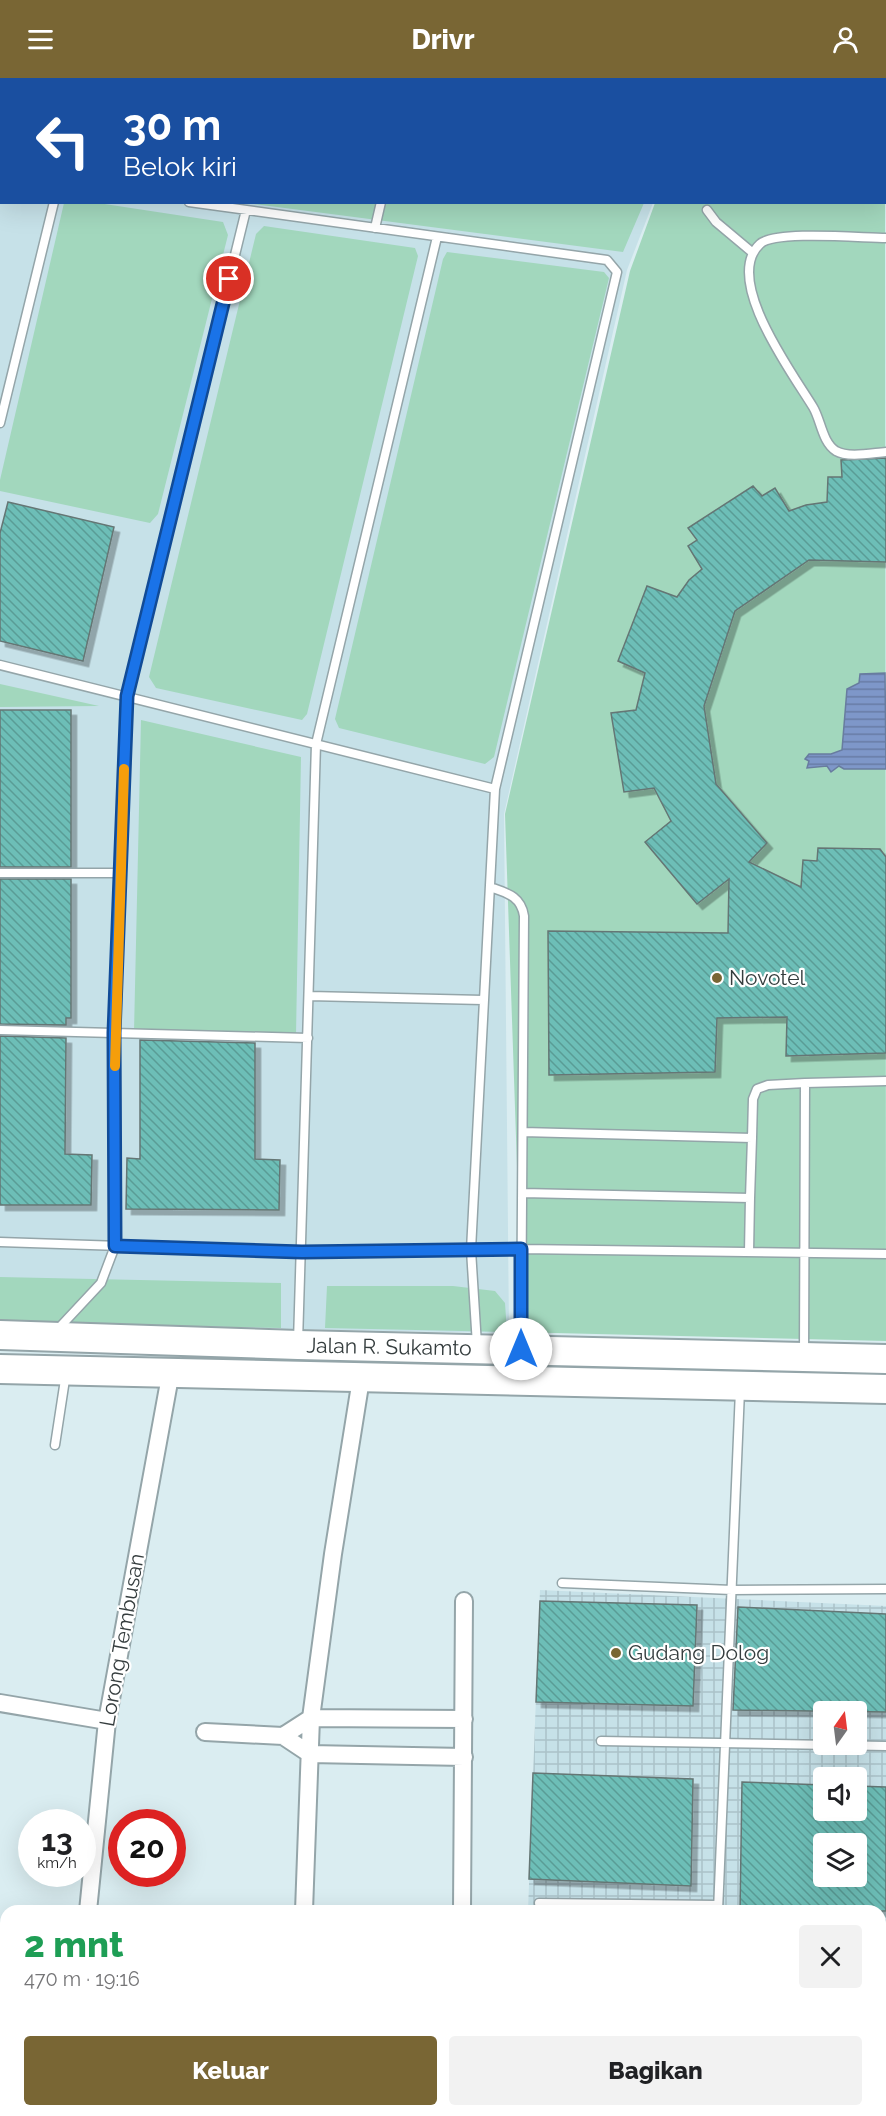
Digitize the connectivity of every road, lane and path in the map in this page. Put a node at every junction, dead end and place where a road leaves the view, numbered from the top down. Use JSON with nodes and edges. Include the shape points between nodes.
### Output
{"nodes":[{"id":1,"x":54,"y":204,"type":"edge"},
{"id":2,"x":203,"y":204,"type":"edge"},
{"id":3,"x":381,"y":204,"type":"edge"},
{"id":4,"x":246,"y":210,"type":"junction"},
{"id":5,"x":706,"y":210,"type":"dead end"},
{"id":6,"x":375,"y":228,"type":"junction"},
{"id":7,"x":437,"y":237,"type":"junction"},
{"id":8,"x":886,"y":238,"type":"edge"},
{"id":9,"x":753,"y":254,"type":"junction"},
{"id":10,"x":0,"y":423,"type":"edge"},
{"id":11,"x":886,"y":452,"type":"edge"},
{"id":12,"x":0,"y":665,"type":"edge"},
{"id":13,"x":127,"y":696,"type":"junction"},
{"id":14,"x":316,"y":744,"type":"junction"},
{"id":15,"x":495,"y":789,"type":"junction"},
{"id":16,"x":0,"y":873,"type":"edge"},
{"id":17,"x":121,"y":873,"type":"junction"},
{"id":18,"x":490,"y":887,"type":"junction"},
{"id":19,"x":309,"y":996,"type":"junction"},
{"id":20,"x":483,"y":1000,"type":"junction"},
{"id":21,"x":0,"y":1030,"type":"edge"},
{"id":22,"x":114,"y":1033,"type":"junction"},
{"id":23,"x":308,"y":1038,"type":"junction"},
{"id":24,"x":886,"y":1081,"type":"edge"},
{"id":25,"x":805,"y":1083,"type":"junction"},
{"id":26,"x":524,"y":1132,"type":"junction"},
{"id":27,"x":752,"y":1138,"type":"junction"},
{"id":28,"x":523,"y":1193,"type":"junction"},
{"id":29,"x":750,"y":1198,"type":"junction"},
{"id":30,"x":0,"y":1242,"type":"edge"},
{"id":31,"x":115,"y":1246,"type":"junction"},
{"id":32,"x":521,"y":1249,"type":"junction"},
{"id":33,"x":471,"y":1250,"type":"junction"},
{"id":34,"x":302,"y":1252,"type":"junction"},
{"id":35,"x":749,"y":1252,"type":"junction"},
{"id":36,"x":804,"y":1252,"type":"junction"},
{"id":37,"x":886,"y":1254,"type":"edge"},
{"id":38,"x":0,"y":1335,"type":"edge"},
{"id":39,"x":51,"y":1336,"type":"junction"},
{"id":40,"x":298,"y":1345,"type":"junction"},
{"id":41,"x":477,"y":1348,"type":"junction"},
{"id":42,"x":521,"y":1349,"type":"junction"},
{"id":43,"x":804,"y":1358,"type":"junction"},
{"id":44,"x":886,"y":1359,"type":"edge"},
{"id":45,"x":0,"y":1369,"type":"edge"},
{"id":46,"x":66,"y":1370,"type":"junction"},
{"id":47,"x":171,"y":1371,"type":"junction"},
{"id":48,"x":361,"y":1379,"type":"junction"},
{"id":49,"x":741,"y":1386,"type":"junction"},
{"id":50,"x":886,"y":1389,"type":"edge"},
{"id":51,"x":55,"y":1445,"type":"dead end"},
{"id":52,"x":562,"y":1582,"type":"dead end"},
{"id":53,"x":886,"y":1589,"type":"edge"},
{"id":54,"x":732,"y":1590,"type":"junction"},
{"id":55,"x":464,"y":1601,"type":"dead end"},
{"id":56,"x":0,"y":1703,"type":"edge"},
{"id":57,"x":311,"y":1718,"type":"junction"},
{"id":58,"x":464,"y":1719,"type":"junction"},
{"id":59,"x":107,"y":1721,"type":"junction"},
{"id":60,"x":205,"y":1732,"type":"dead end"},
{"id":61,"x":283,"y":1736,"type":"junction"},
{"id":62,"x":601,"y":1741,"type":"dead end"},
{"id":63,"x":725,"y":1743,"type":"junction"},
{"id":64,"x":886,"y":1746,"type":"edge"},
{"id":65,"x":310,"y":1754,"type":"junction"},
{"id":66,"x":464,"y":1757,"type":"junction"},
{"id":67,"x":539,"y":1903,"type":"dead end"},
{"id":68,"x":89,"y":1905,"type":"edge"},
{"id":69,"x":304,"y":1905,"type":"edge"},
{"id":70,"x":462,"y":1905,"type":"edge"},
{"id":71,"x":611,"y":1905,"type":"edge"},
{"id":72,"x":718,"y":1905,"type":"edge"}],
"edges":[{"from":1,"to":10,"type":"lane"},
{"from":2,"to":4,"type":"lane"},
{"from":3,"to":6,"type":"lane"},
{"from":4,"to":6,"type":"lane"},
{"from":4,"to":13,"type":"lane"},
{"from":5,"to":9,"type":"lane"},
{"from":6,"to":7,"type":"lane"},
{"from":7,"to":14,"type":"lane"},
{"from":7,"to":15,"type":"lane","via":[[607,260],[617,272]]},
{"from":8,"to":9,"type":"lane","via":[[780,236],[761,243]]},
{"from":9,"to":11,"type":"lane","via":[[748,271],[752,294],[776,350],[814,410],[828,441],[836,451],[846,454]]},
{"from":12,"to":13,"type":"lane"},
{"from":13,"to":14,"type":"lane"},
{"from":13,"to":17,"type":"lane"},
{"from":14,"to":15,"type":"lane"},
{"from":14,"to":19,"type":"lane"},
{"from":15,"to":18,"type":"lane"},
{"from":16,"to":17,"type":"lane"},
{"from":17,"to":22,"type":"lane"},
{"from":18,"to":20,"type":"lane"},
{"from":18,"to":26,"type":"lane","via":[[510,894],[523,907]]},
{"from":19,"to":20,"type":"lane"},
{"from":19,"to":23,"type":"lane"},
{"from":20,"to":33,"type":"lane"},
{"from":21,"to":22,"type":"lane"},
{"from":22,"to":23,"type":"lane"},
{"from":22,"to":31,"type":"lane"},
{"from":23,"to":34,"type":"lane"},
{"from":24,"to":25,"type":"lane"},
{"from":25,"to":27,"type":"lane","via":[[757,1089]]},
{"from":25,"to":36,"type":"lane"},
{"from":26,"to":27,"type":"lane"},
{"from":26,"to":28,"type":"lane"},
{"from":27,"to":29,"type":"lane"},
{"from":28,"to":29,"type":"lane"},
{"from":28,"to":32,"type":"lane"},
{"from":29,"to":35,"type":"lane"},
{"from":30,"to":31,"type":"lane"},
{"from":31,"to":34,"type":"lane"},
{"from":31,"to":39,"type":"lane","via":[[101,1284]]},
{"from":32,"to":33,"type":"lane"},
{"from":32,"to":35,"type":"lane"},
{"from":32,"to":42,"type":"lane"},
{"from":33,"to":34,"type":"lane"},
{"from":33,"to":41,"type":"lane"},
{"from":34,"to":40,"type":"lane"},
{"from":35,"to":36,"type":"lane"},
{"from":36,"to":37,"type":"lane"},
{"from":36,"to":43,"type":"lane"},
{"from":38,"to":39,"type":"highway","name":"Jalan R. Sukamto"},
{"from":39,"to":40,"type":"highway","name":"Jalan R. Sukamto"},
{"from":40,"to":41,"type":"highway","name":"Jalan R. Sukamto"},
{"from":41,"to":42,"type":"highway","name":"Jalan R. Sukamto"},
{"from":42,"to":43,"type":"highway","name":"Jalan R. Sukamto"},
{"from":43,"to":44,"type":"highway","name":"Jalan R. Sukamto"},
{"from":45,"to":46,"type":"highway","name":"Jalan R. Sukamto"},
{"from":46,"to":47,"type":"highway","name":"Jalan R. Sukamto"},
{"from":46,"to":51,"type":"lane"},
{"from":47,"to":48,"type":"highway","name":"Jalan R. Sukamto"},
{"from":47,"to":59,"type":"street","name":"Lorong Tembusan"},
{"from":48,"to":49,"type":"highway","name":"Jalan R. Sukamto"},
{"from":48,"to":57,"type":"street"},
{"from":49,"to":50,"type":"highway","name":"Jalan R. Sukamto"},
{"from":49,"to":54,"type":"lane"},
{"from":52,"to":54,"type":"lane"},
{"from":53,"to":54,"type":"lane"},
{"from":54,"to":63,"type":"lane"},
{"from":55,"to":58,"type":"street"},
{"from":56,"to":59,"type":"street"},
{"from":57,"to":58,"type":"street"},
{"from":57,"to":61,"type":"street"},
{"from":57,"to":65,"type":"street"},
{"from":58,"to":66,"type":"street"},
{"from":59,"to":68,"type":"street","name":"Lorong Tembusan"},
{"from":60,"to":61,"type":"street"},
{"from":61,"to":65,"type":"street"},
{"from":62,"to":63,"type":"lane"},
{"from":63,"to":64,"type":"lane"},
{"from":63,"to":72,"type":"lane"},
{"from":65,"to":66,"type":"street"},
{"from":65,"to":69,"type":"street"},
{"from":66,"to":70,"type":"street"},
{"from":67,"to":71,"type":"lane"}]}
